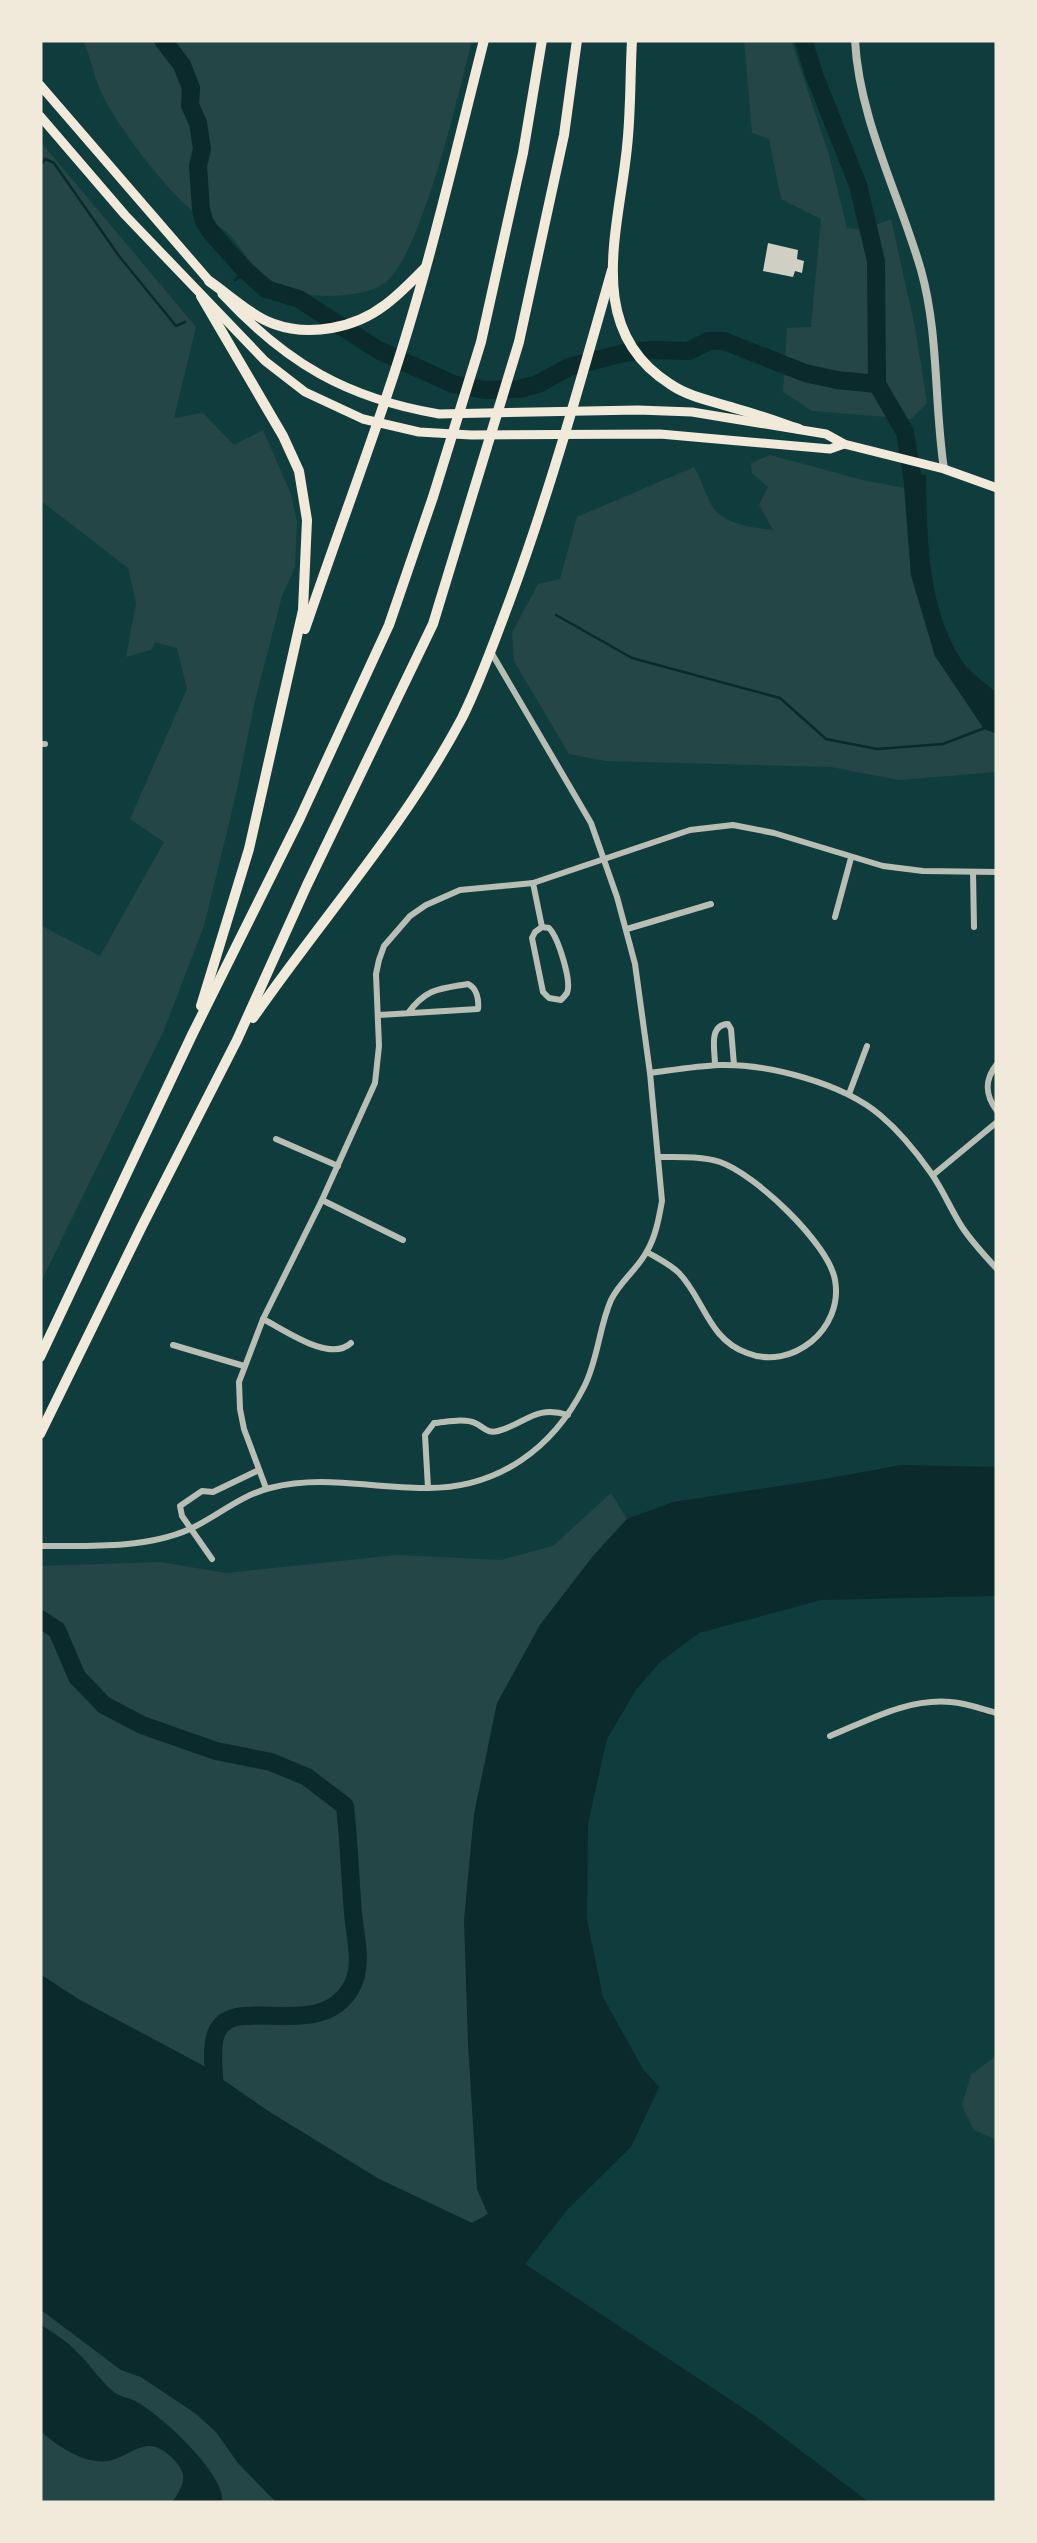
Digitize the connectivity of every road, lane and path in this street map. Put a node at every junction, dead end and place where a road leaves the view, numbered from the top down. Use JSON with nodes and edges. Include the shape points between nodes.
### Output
{"nodes":[{"id":1,"x":484,"y":40,"type":"edge"},
{"id":2,"x":542,"y":40,"type":"edge"},
{"id":3,"x":576,"y":40,"type":"edge"},
{"id":4,"x":632,"y":40,"type":"edge"},
{"id":5,"x":855,"y":40,"type":"edge"},
{"id":6,"x":40,"y":85,"type":"edge"},
{"id":7,"x":40,"y":116,"type":"edge"},
{"id":8,"x":426,"y":267,"type":"junction"},
{"id":9,"x":612,"y":270,"type":"junction"},
{"id":10,"x":209,"y":281,"type":"junction"},
{"id":11,"x":202,"y":296,"type":"junction"},
{"id":12,"x":386,"y":398,"type":"junction"},
{"id":13,"x":574,"y":412,"type":"junction"},
{"id":14,"x":377,"y":423,"type":"junction"},
{"id":15,"x":799,"y":430,"type":"junction"},
{"id":16,"x":565,"y":435,"type":"junction"},
{"id":17,"x":844,"y":444,"type":"junction"},
{"id":18,"x":944,"y":469,"type":"junction"},
{"id":19,"x":997,"y":488,"type":"edge"},
{"id":20,"x":490,"y":651,"type":"junction"},
{"id":21,"x":288,"y":678,"type":"junction"},
{"id":22,"x":605,"y":858,"type":"junction"},
{"id":23,"x":851,"y":858,"type":"junction"},
{"id":24,"x":973,"y":872,"type":"junction"},
{"id":25,"x":997,"y":872,"type":"edge"},
{"id":26,"x":532,"y":883,"type":"junction"},
{"id":27,"x":712,"y":904,"type":"dead end"},
{"id":28,"x":834,"y":916,"type":"dead end"},
{"id":29,"x":542,"y":927,"type":"junction"},
{"id":30,"x":974,"y":927,"type":"dead end"},
{"id":31,"x":627,"y":929,"type":"junction"},
{"id":32,"x":408,"y":1013,"type":"junction"},
{"id":33,"x":378,"y":1015,"type":"junction"},
{"id":34,"x":192,"y":1035,"type":"junction"},
{"id":35,"x":238,"y":1040,"type":"junction"},
{"id":36,"x":867,"y":1046,"type":"dead end"},
{"id":37,"x":997,"y":1064,"type":"edge"},
{"id":38,"x":715,"y":1065,"type":"junction"},
{"id":39,"x":734,"y":1065,"type":"junction"},
{"id":40,"x":650,"y":1072,"type":"junction"},
{"id":41,"x":849,"y":1094,"type":"junction"},
{"id":42,"x":997,"y":1111,"type":"edge"},
{"id":43,"x":997,"y":1122,"type":"edge"},
{"id":44,"x":276,"y":1138,"type":"dead end"},
{"id":45,"x":660,"y":1157,"type":"junction"},
{"id":46,"x":338,"y":1166,"type":"junction"},
{"id":47,"x":933,"y":1175,"type":"junction"},
{"id":48,"x":322,"y":1200,"type":"junction"},
{"id":49,"x":403,"y":1240,"type":"dead end"},
{"id":50,"x":647,"y":1252,"type":"junction"},
{"id":51,"x":997,"y":1269,"type":"edge"},
{"id":52,"x":263,"y":1319,"type":"junction"},
{"id":53,"x":352,"y":1343,"type":"dead end"},
{"id":54,"x":173,"y":1345,"type":"dead end"},
{"id":55,"x":40,"y":1357,"type":"edge"},
{"id":56,"x":244,"y":1366,"type":"junction"},
{"id":57,"x":568,"y":1414,"type":"junction"},
{"id":58,"x":40,"y":1434,"type":"edge"},
{"id":59,"x":259,"y":1470,"type":"junction"},
{"id":60,"x":266,"y":1488,"type":"junction"},
{"id":61,"x":428,"y":1488,"type":"junction"},
{"id":62,"x":192,"y":1529,"type":"junction"},
{"id":63,"x":40,"y":1546,"type":"edge"},
{"id":64,"x":212,"y":1559,"type":"dead end"},
{"id":65,"x":997,"y":1713,"type":"edge"},
{"id":66,"x":830,"y":1736,"type":"dead end"}],
"edges":[{"from":1,"to":8,"type":"highway"},
{"from":2,"to":34,"type":"highway","via":[[481,342],[389,624]]},
{"from":3,"to":35,"type":"highway","via":[[564,135],[519,342],[433,624]]},
{"from":4,"to":9,"type":"highway"},
{"from":5,"to":18,"type":"street","via":[[859,77],[921,272]]},
{"from":6,"to":10,"type":"main road"},
{"from":7,"to":11,"type":"main road"},
{"from":8,"to":10,"type":"highway","via":[[368,316],[309,330],[270,323]]},
{"from":8,"to":12,"type":"highway"},
{"from":9,"to":13,"type":"highway"},
{"from":9,"to":15,"type":"highway","via":[[621,324],[654,374],[691,395]]},
{"from":10,"to":12,"type":"main road","via":[[287,355],[334,382]]},
{"from":11,"to":14,"type":"main road","via":[[305,392]]},
{"from":11,"to":21,"type":"highway","via":[[299,471],[307,569]]},
{"from":12,"to":13,"type":"main road","via":[[439,414]]},
{"from":12,"to":14,"type":"highway"},
{"from":13,"to":15,"type":"main road","via":[[692,412]]},
{"from":13,"to":16,"type":"highway"},
{"from":14,"to":16,"type":"main road","via":[[419,432]]},
{"from":14,"to":21,"type":"highway"},
{"from":15,"to":17,"type":"main road"},
{"from":16,"to":17,"type":"main road","via":[[660,434],[830,449]]},
{"from":16,"to":20,"type":"highway"},
{"from":17,"to":18,"type":"main road"},
{"from":18,"to":19,"type":"main road"},
{"from":20,"to":22,"type":"street"},
{"from":20,"to":35,"type":"highway","via":[[461,718],[392,832]]},
{"from":21,"to":34,"type":"highway","via":[[250,848]]},
{"from":22,"to":23,"type":"street","via":[[690,830],[734,825]]},
{"from":22,"to":26,"type":"street"},
{"from":22,"to":31,"type":"street"},
{"from":23,"to":24,"type":"street"},
{"from":23,"to":28,"type":"street"},
{"from":24,"to":25,"type":"street"},
{"from":24,"to":30,"type":"street"},
{"from":26,"to":29,"type":"street"},
{"from":26,"to":33,"type":"street","via":[[460,890],[410,916],[379,960]]},
{"from":27,"to":31,"type":"street"},
{"from":29,"to":29,"type":"street","via":[[532,938],[543,992],[561,1000],[568,986],[557,936]]},
{"from":31,"to":40,"type":"street"},
{"from":32,"to":32,"type":"street","via":[[431,990],[468,984],[479,1003],[478,1009]]},
{"from":32,"to":33,"type":"street"},
{"from":33,"to":46,"type":"street","via":[[375,1083]]},
{"from":34,"to":55,"type":"highway"},
{"from":35,"to":58,"type":"highway"},
{"from":36,"to":41,"type":"street"},
{"from":37,"to":42,"type":"street","via":[[986,1086]]},
{"from":38,"to":39,"type":"street"},
{"from":38,"to":39,"type":"street","via":[[714,1033],[728,1024]]},
{"from":38,"to":40,"type":"street"},
{"from":39,"to":41,"type":"street"},
{"from":40,"to":45,"type":"street"},
{"from":41,"to":47,"type":"street","via":[[880,1115]]},
{"from":43,"to":47,"type":"street"},
{"from":44,"to":46,"type":"street"},
{"from":45,"to":50,"type":"street","via":[[662,1200]]},
{"from":45,"to":50,"type":"street","via":[[722,1163],[766,1190],[826,1260],[835,1304],[805,1348],[766,1358],[745,1353],[713,1327],[679,1272]]},
{"from":46,"to":48,"type":"street"},
{"from":47,"to":51,"type":"street","via":[[962,1227]]},
{"from":48,"to":49,"type":"street"},
{"from":48,"to":52,"type":"street"},
{"from":50,"to":57,"type":"street","via":[[612,1299],[587,1382]]},
{"from":52,"to":53,"type":"street","via":[[325,1350]]},
{"from":52,"to":56,"type":"street"},
{"from":54,"to":56,"type":"street"},
{"from":56,"to":59,"type":"street","via":[[240,1409]]},
{"from":57,"to":61,"type":"street","via":[[543,1446],[486,1479]]},
{"from":57,"to":61,"type":"street","via":[[539,1412],[490,1432],[474,1422],[434,1422],[425,1435]]},
{"from":59,"to":60,"type":"street"},
{"from":59,"to":62,"type":"street","via":[[188,1498],[180,1506]]},
{"from":60,"to":61,"type":"street","via":[[334,1481]]},
{"from":60,"to":62,"type":"street"},
{"from":62,"to":63,"type":"street","via":[[146,1542]]},
{"from":62,"to":64,"type":"street"},
{"from":65,"to":66,"type":"street","via":[[922,1701]]}]}
